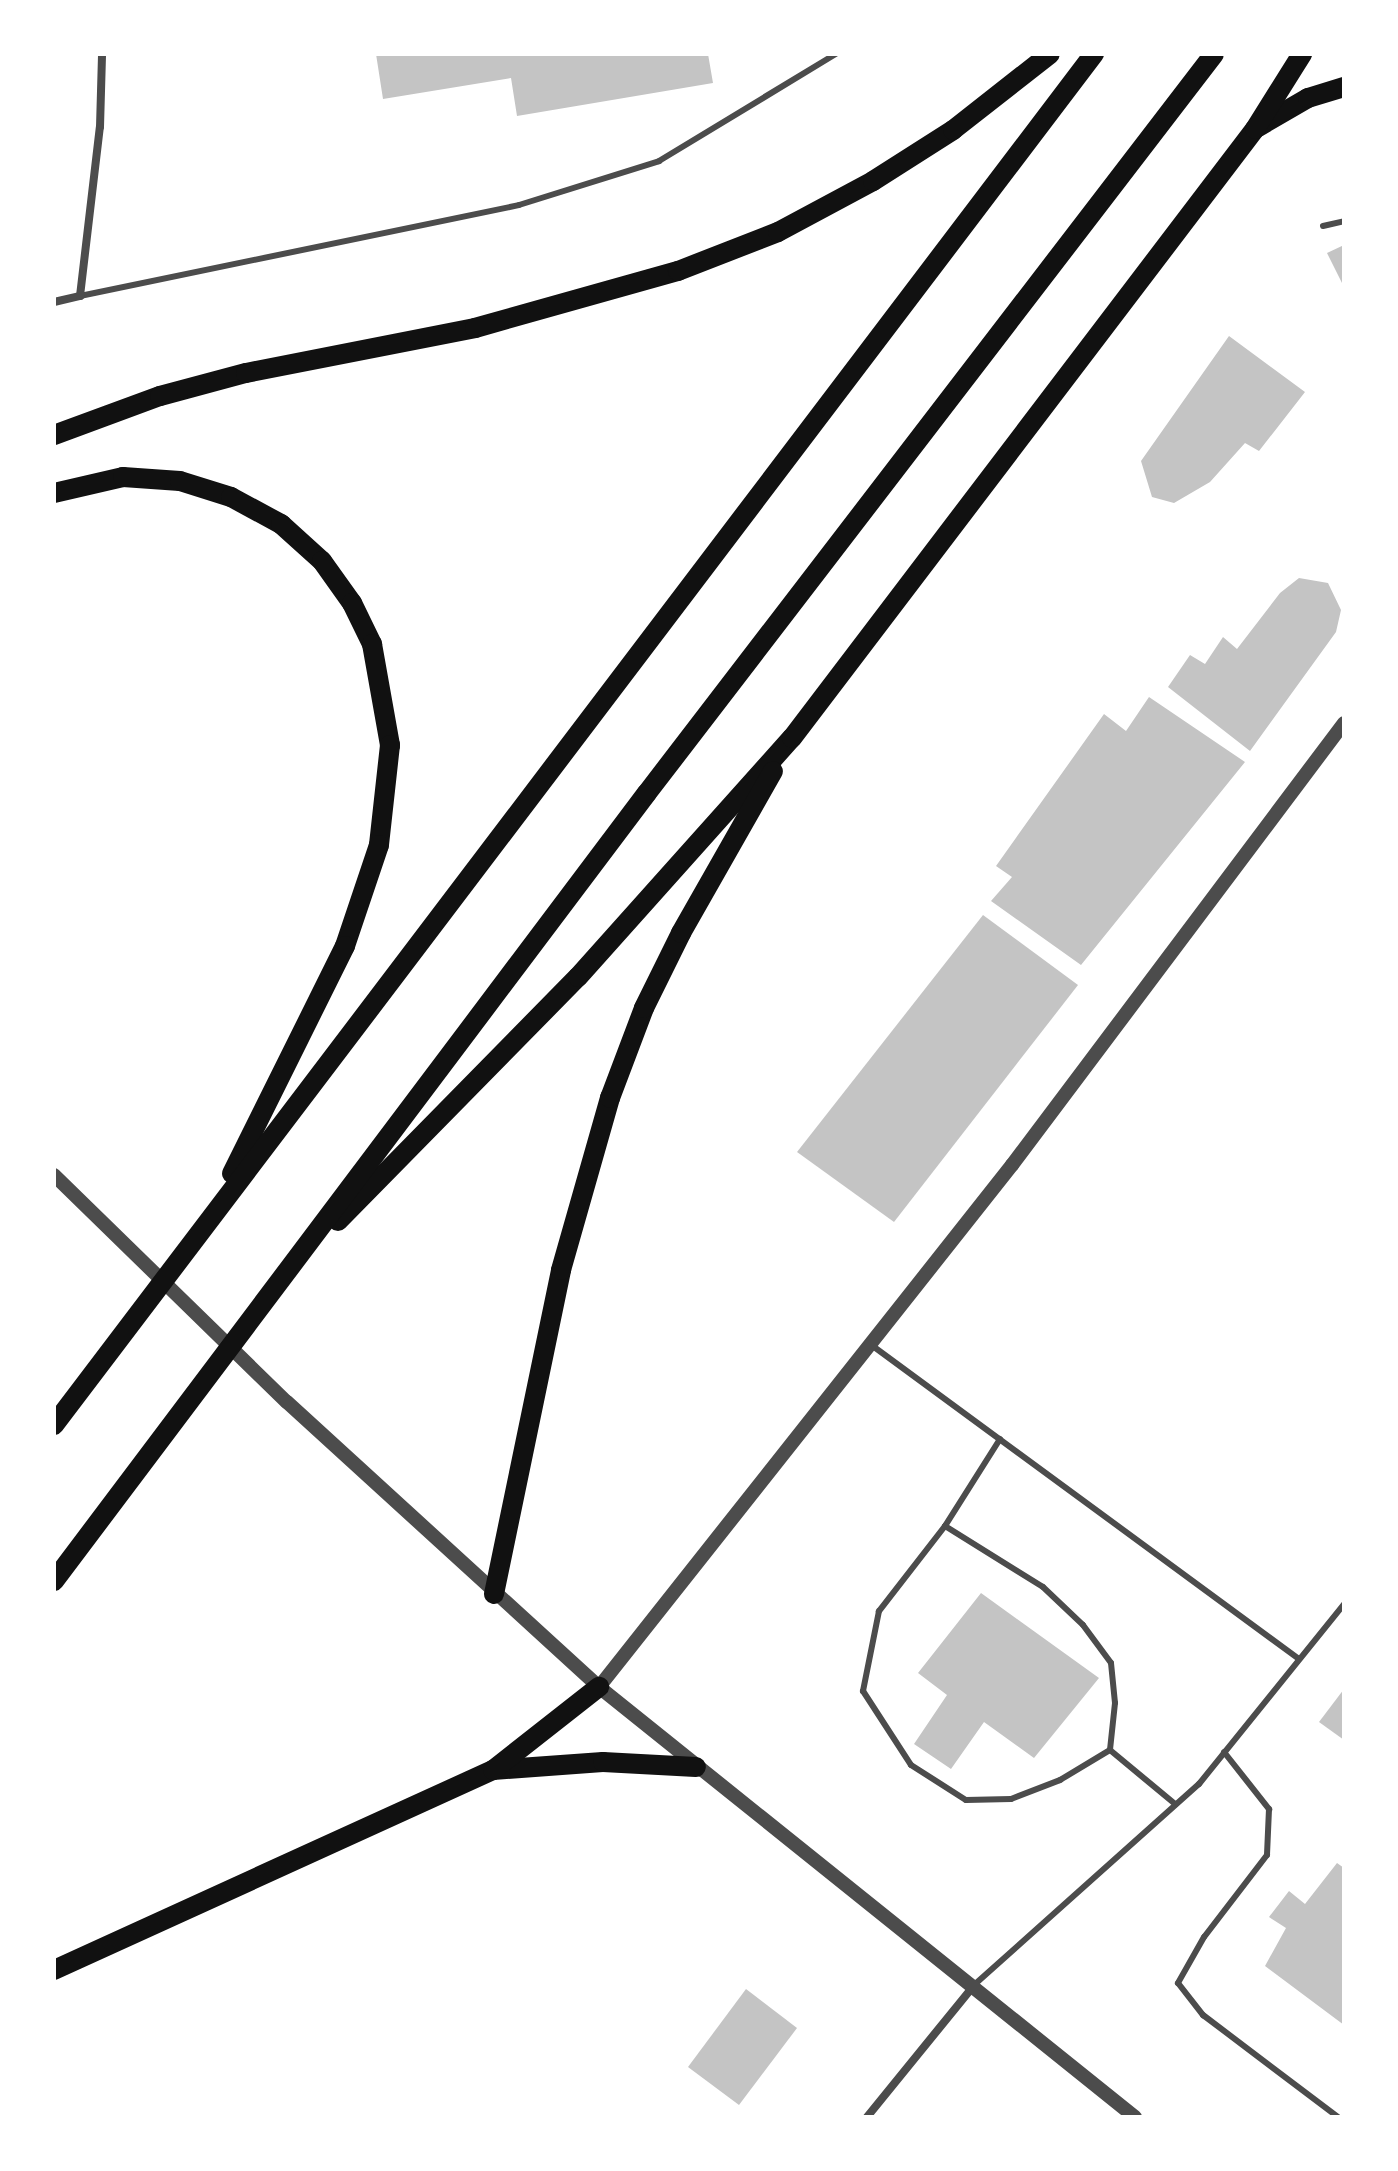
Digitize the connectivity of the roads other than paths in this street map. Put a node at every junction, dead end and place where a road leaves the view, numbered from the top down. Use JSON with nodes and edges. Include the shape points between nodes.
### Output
{"nodes":[{"id":1,"x":102,"y":54,"type":"edge"},
{"id":2,"x":836,"y":54,"type":"edge"},
{"id":3,"x":1050,"y":54,"type":"edge"},
{"id":4,"x":1094,"y":54,"type":"edge"},
{"id":5,"x":1214,"y":54,"type":"edge"},
{"id":6,"x":1302,"y":54,"type":"edge"},
{"id":7,"x":1344,"y":87,"type":"edge"},
{"id":8,"x":1255,"y":129,"type":"junction"},
{"id":9,"x":1344,"y":221,"type":"edge"},
{"id":10,"x":1323,"y":226,"type":"dead end"},
{"id":11,"x":80,"y":296,"type":"junction"},
{"id":12,"x":54,"y":302,"type":"edge"},
{"id":13,"x":54,"y":435,"type":"edge"},
{"id":14,"x":54,"y":493,"type":"edge"},
{"id":15,"x":1344,"y":723,"type":"edge"},
{"id":16,"x":792,"y":738,"type":"junction"},
{"id":17,"x":54,"y":1175,"type":"edge"},
{"id":18,"x":208,"y":1221,"type":"junction"},
{"id":19,"x":283,"y":1277,"type":"junction"},
{"id":20,"x":870,"y":1344,"type":"junction"},
{"id":21,"x":54,"y":1425,"type":"edge"},
{"id":22,"x":1000,"y":1439,"type":"junction"},
{"id":23,"x":945,"y":1526,"type":"junction"},
{"id":24,"x":54,"y":1581,"type":"edge"},
{"id":25,"x":494,"y":1594,"type":"junction"},
{"id":26,"x":1344,"y":1604,"type":"edge"},
{"id":27,"x":1299,"y":1659,"type":"junction"},
{"id":28,"x":599,"y":1687,"type":"junction"},
{"id":29,"x":1110,"y":1750,"type":"junction"},
{"id":30,"x":1224,"y":1752,"type":"junction"},
{"id":31,"x":696,"y":1767,"type":"junction"},
{"id":32,"x":493,"y":1770,"type":"junction"},
{"id":33,"x":1175,"y":1804,"type":"junction"},
{"id":34,"x":54,"y":1970,"type":"edge"},
{"id":35,"x":972,"y":1988,"type":"junction"},
{"id":36,"x":867,"y":2117,"type":"edge"},
{"id":37,"x":1135,"y":2117,"type":"edge"},
{"id":38,"x":1338,"y":2117,"type":"edge"}],
"edges":[{"from":1,"to":11,"type":"street","via":[[100,127]]},
{"from":2,"to":11,"type":"lane","via":[[659,161],[519,205]]},
{"from":3,"to":13,"type":"main road","via":[[953,130],[873,181],[778,232],[678,271],[545,311],[203,385]]},
{"from":4,"to":18,"type":"main road"},
{"from":5,"to":19,"type":"main road"},
{"from":6,"to":8,"type":"main road"},
{"from":7,"to":8,"type":"main road","via":[[1308,98]]},
{"from":8,"to":16,"type":"main road"},
{"from":9,"to":10,"type":"lane"},
{"from":11,"to":12,"type":"street"},
{"from":14,"to":18,"type":"main road","via":[[123,477],[180,481],[231,497],[281,524],[322,561],[352,603],[372,644],[383,695],[390,745],[388,798],[365,897]]},
{"from":15,"to":20,"type":"street","via":[[1012,1165]]},
{"from":16,"to":19,"type":"main road","via":[[578,977]]},
{"from":16,"to":25,"type":"main road","via":[[681,933],[644,1008],[610,1098],[561,1270]]},
{"from":17,"to":25,"type":"street"},
{"from":18,"to":21,"type":"main road"},
{"from":19,"to":24,"type":"main road"},
{"from":20,"to":22,"type":"lane"},
{"from":20,"to":28,"type":"street"},
{"from":22,"to":23,"type":"lane"},
{"from":22,"to":27,"type":"lane"},
{"from":23,"to":29,"type":"lane","via":[[1043,1587],[1111,1663],[1115,1703]]},
{"from":23,"to":29,"type":"lane","via":[[879,1611],[863,1691],[911,1765],[966,1800],[1011,1799],[1060,1780]]},
{"from":25,"to":28,"type":"street"},
{"from":26,"to":27,"type":"lane"},
{"from":27,"to":30,"type":"lane"},
{"from":28,"to":31,"type":"street"},
{"from":28,"to":32,"type":"main road"},
{"from":29,"to":33,"type":"lane"},
{"from":30,"to":33,"type":"lane"},
{"from":30,"to":38,"type":"lane","via":[[1269,1809],[1267,1855],[1204,1937],[1178,1983],[1203,2015]]},
{"from":31,"to":32,"type":"main road","via":[[603,1762]]},
{"from":31,"to":35,"type":"street"},
{"from":32,"to":34,"type":"main road"},
{"from":33,"to":35,"type":"lane"},
{"from":35,"to":36,"type":"street"},
{"from":35,"to":37,"type":"street"}]}
